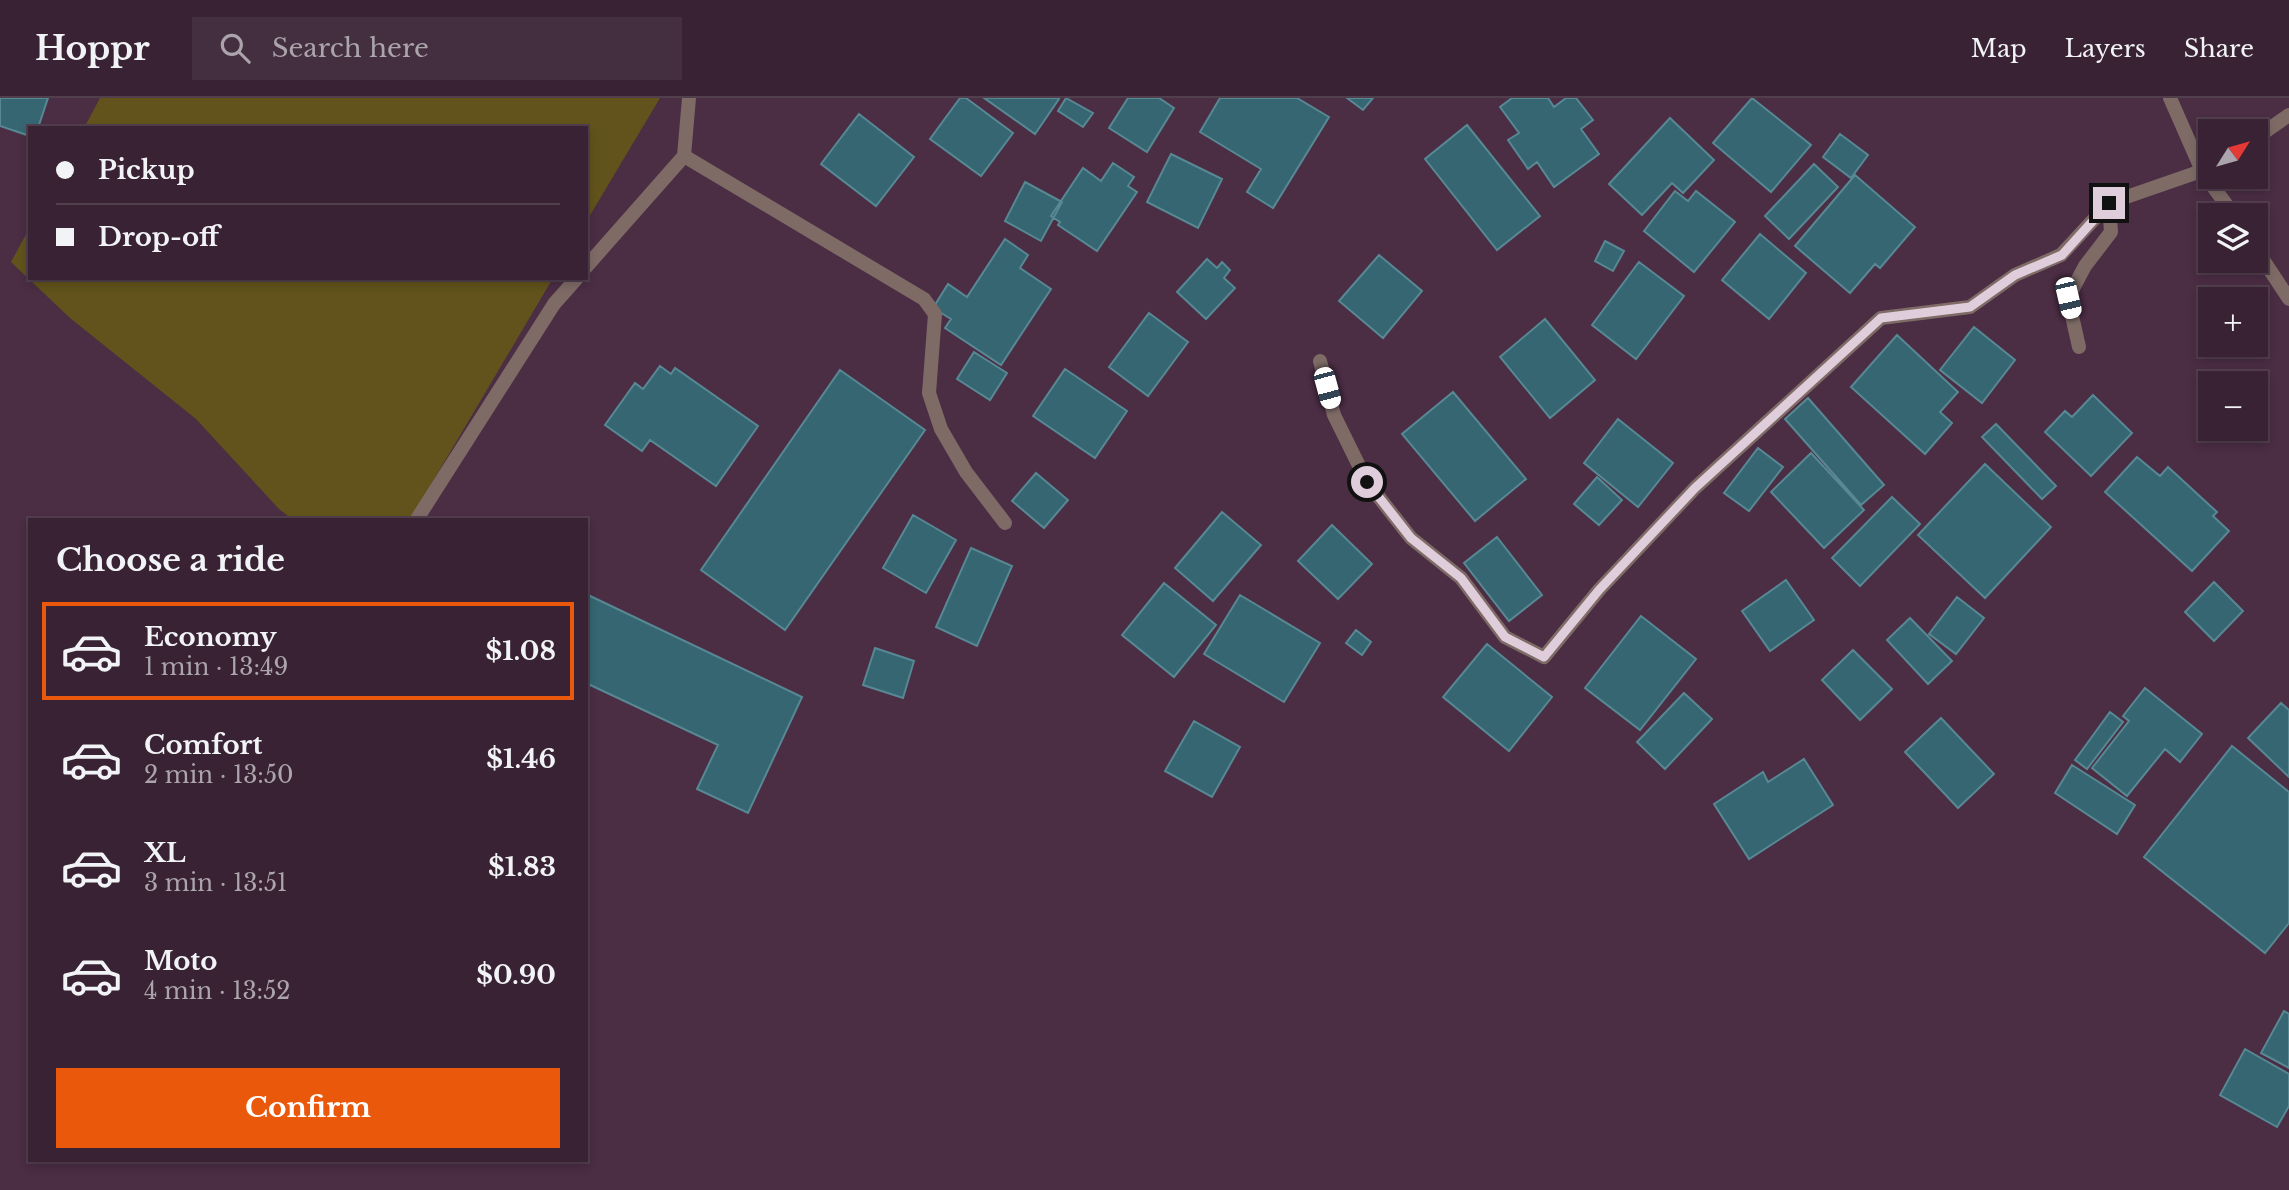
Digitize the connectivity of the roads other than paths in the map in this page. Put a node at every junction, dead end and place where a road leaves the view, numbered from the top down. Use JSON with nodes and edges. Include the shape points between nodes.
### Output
{"nodes":[{"id":1,"x":689,"y":98,"type":"edge"},
{"id":2,"x":2170,"y":98,"type":"edge"},
{"id":3,"x":2289,"y":115,"type":"edge"},
{"id":4,"x":2268,"y":130,"type":"edge"},
{"id":5,"x":2198,"y":152,"type":"edge"},
{"id":6,"x":684,"y":156,"type":"junction"},
{"id":7,"x":2198,"y":173,"type":"edge"},
{"id":8,"x":2109,"y":203,"type":"junction"},
{"id":9,"x":588,"y":265,"type":"edge"},
{"id":10,"x":2268,"y":267,"type":"edge"},
{"id":11,"x":575,"y":280,"type":"edge"},
{"id":12,"x":2289,"y":299,"type":"edge"},
{"id":13,"x":2080,"y":347,"type":"dead end"},
{"id":14,"x":1320,"y":361,"type":"dead end"},
{"id":15,"x":418,"y":518,"type":"edge"},
{"id":16,"x":1005,"y":523,"type":"dead end"}],
"edges":[{"from":1,"to":6,"type":"street"},
{"from":2,"to":5,"type":"street"},
{"from":3,"to":4,"type":"street"},
{"from":6,"to":9,"type":"street"},
{"from":6,"to":16,"type":"street","via":[[924,299],[935,314],[929,393],[941,429],[966,472]]},
{"from":7,"to":8,"type":"street"},
{"from":8,"to":13,"type":"street","via":[[2111,232],[2068,298]]},
{"from":8,"to":14,"type":"street","via":[[2062,255],[2015,275],[1970,307],[1881,318],[1695,488],[1599,590],[1544,657],[1505,637],[1461,578],[1411,538],[1367,482],[1334,415]]},
{"from":10,"to":12,"type":"street"},
{"from":11,"to":15,"type":"street","via":[[554,304]]}]}
